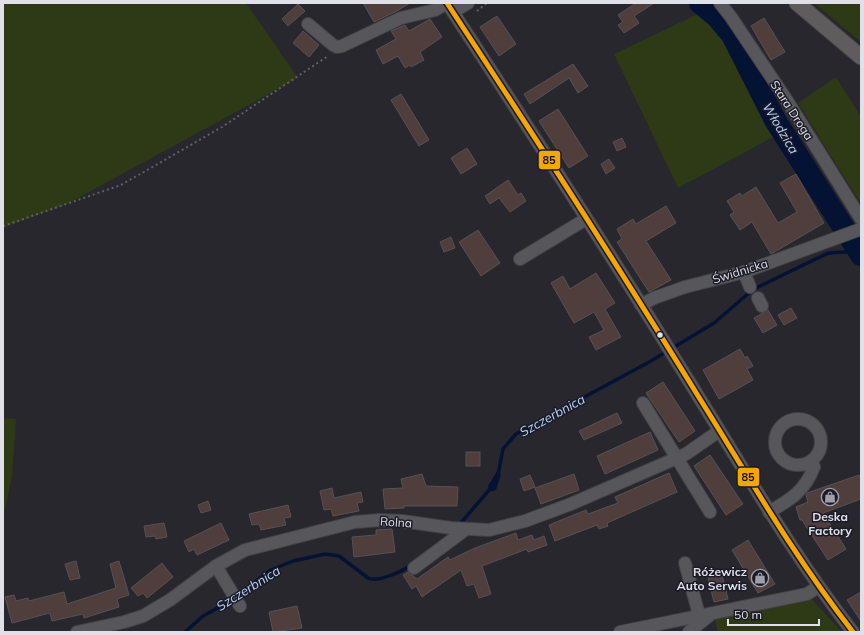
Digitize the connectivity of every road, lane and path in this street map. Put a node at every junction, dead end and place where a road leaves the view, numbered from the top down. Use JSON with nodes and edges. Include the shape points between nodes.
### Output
{"nodes":[{"id":1,"x":468,"y":3,"type":"edge"},
{"id":2,"x":720,"y":3,"type":"edge"},
{"id":3,"x":798,"y":3,"type":"edge"},
{"id":4,"x":449,"y":6,"type":"edge"},
{"id":5,"x":308,"y":24,"type":"dead end"},
{"id":6,"x":342,"y":46,"type":"junction"},
{"id":7,"x":861,"y":57,"type":"edge"},
{"id":8,"x":586,"y":219,"type":"junction"},
{"id":9,"x":3,"y":226,"type":"edge"},
{"id":10,"x":861,"y":226,"type":"edge"},
{"id":11,"x":520,"y":259,"type":"dead end"},
{"id":12,"x":744,"y":272,"type":"junction"},
{"id":13,"x":750,"y":286,"type":"dead end"},
{"id":14,"x":641,"y":305,"type":"junction"},
{"id":15,"x":643,"y":403,"type":"dead end"},
{"id":16,"x":719,"y":431,"type":"junction"},
{"id":17,"x":677,"y":458,"type":"junction"},
{"id":18,"x":811,"y":461,"type":"dead end"},
{"id":19,"x":710,"y":512,"type":"dead end"},
{"id":20,"x":769,"y":512,"type":"junction"},
{"id":21,"x":465,"y":530,"type":"junction"},
{"id":22,"x":685,"y":563,"type":"dead end"},
{"id":23,"x":216,"y":566,"type":"junction"},
{"id":24,"x":414,"y":568,"type":"dead end"},
{"id":25,"x":818,"y":587,"type":"junction"},
{"id":26,"x":240,"y":606,"type":"dead end"},
{"id":27,"x":714,"y":612,"type":"junction"},
{"id":28,"x":699,"y":615,"type":"junction"},
{"id":29,"x":77,"y":632,"type":"edge"},
{"id":30,"x":620,"y":632,"type":"edge"},
{"id":31,"x":689,"y":632,"type":"edge"},
{"id":32,"x":852,"y":632,"type":"edge"}],
"edges":[{"from":1,"to":4,"type":"street"},
{"from":2,"to":10,"type":"street","name":"Stara Droga","via":[[786,99]]},
{"from":3,"to":7,"type":"main road"},
{"from":4,"to":6,"type":"street","via":[[402,18]]},
{"from":4,"to":8,"type":"street"},
{"from":5,"to":6,"type":"street","via":[[333,45]]},
{"from":6,"to":9,"type":"path","via":[[222,127],[122,185]]},
{"from":8,"to":11,"type":"street"},
{"from":8,"to":14,"type":"street"},
{"from":10,"to":12,"type":"street","name":"Świdnicka"},
{"from":12,"to":13,"type":"street"},
{"from":12,"to":14,"type":"street","name":"Świdnicka","via":[[685,287]]},
{"from":14,"to":16,"type":"street"},
{"from":15,"to":17,"type":"street"},
{"from":16,"to":17,"type":"street","name":"Rolna"},
{"from":16,"to":20,"type":"street"},
{"from":17,"to":19,"type":"street"},
{"from":17,"to":21,"type":"street","name":"Rolna","via":[[525,522],[489,530]]},
{"from":18,"to":20,"type":"street","via":[[814,468],[803,489]]},
{"from":20,"to":25,"type":"street"},
{"from":21,"to":23,"type":"street","name":"Rolna","via":[[402,521],[355,522],[245,550]]},
{"from":21,"to":24,"type":"street"},
{"from":22,"to":28,"type":"street"},
{"from":23,"to":26,"type":"street"},
{"from":23,"to":29,"type":"street","name":"Rolna","via":[[170,600],[143,616]]},
{"from":25,"to":27,"type":"street","via":[[807,594]]},
{"from":25,"to":32,"type":"street"},
{"from":27,"to":28,"type":"street"},
{"from":27,"to":31,"type":"street"},
{"from":28,"to":30,"type":"street"}]}
